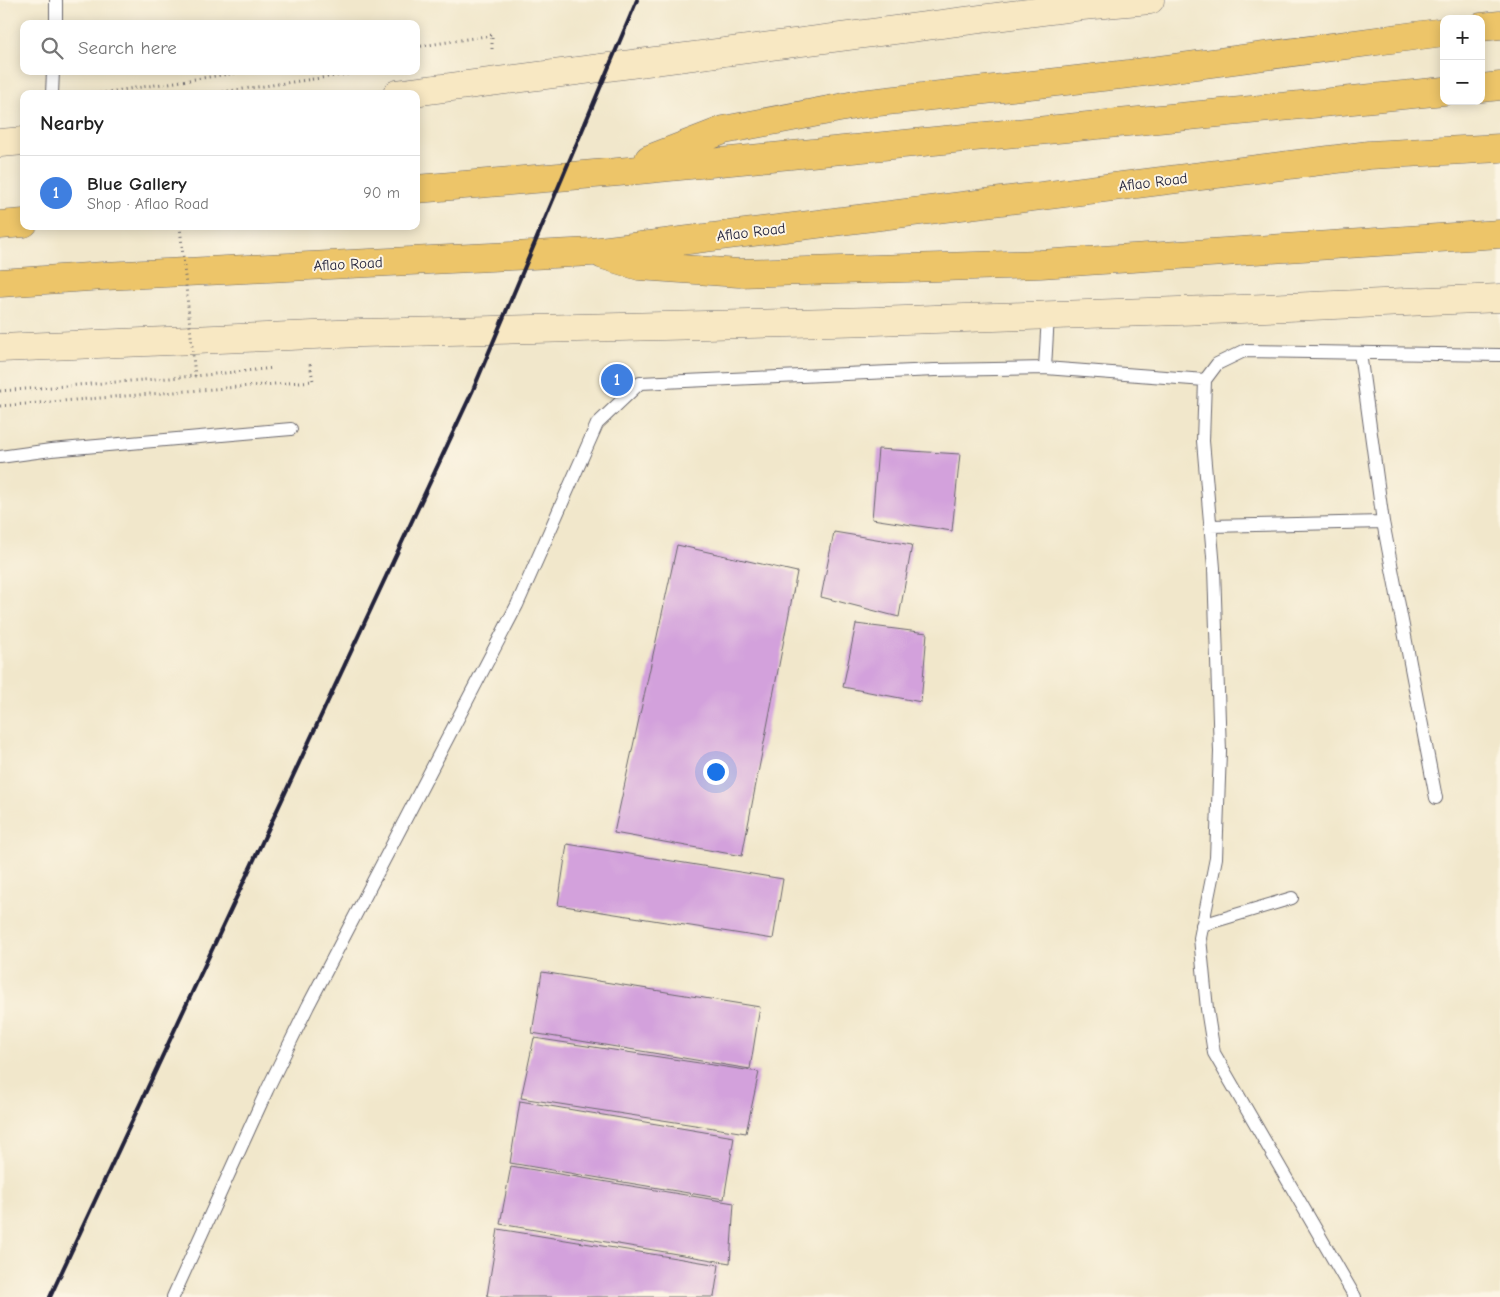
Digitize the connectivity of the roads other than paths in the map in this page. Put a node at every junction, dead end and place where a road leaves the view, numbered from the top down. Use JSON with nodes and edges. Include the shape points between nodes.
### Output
{"nodes":[{"id":1,"x":56,"y":0,"type":"edge"},
{"id":2,"x":1150,"y":0,"type":"edge"},
{"id":3,"x":56,"y":20,"type":"edge"},
{"id":4,"x":1500,"y":25,"type":"edge"},
{"id":5,"x":1485,"y":27,"type":"edge"},
{"id":6,"x":1440,"y":33,"type":"edge"},
{"id":7,"x":53,"y":75,"type":"edge"},
{"id":8,"x":1500,"y":86,"type":"edge"},
{"id":9,"x":1485,"y":88,"type":"edge"},
{"id":10,"x":52,"y":90,"type":"edge"},
{"id":11,"x":420,"y":91,"type":"edge"},
{"id":12,"x":1440,"y":91,"type":"edge"},
{"id":13,"x":20,"y":141,"type":"edge"},
{"id":14,"x":0,"y":143,"type":"edge"},
{"id":15,"x":1500,"y":148,"type":"edge"},
{"id":16,"x":618,"y":172,"type":"junction"},
{"id":17,"x":420,"y":189,"type":"edge"},
{"id":18,"x":20,"y":222,"type":"edge"},
{"id":19,"x":0,"y":224,"type":"edge"},
{"id":20,"x":1500,"y":234,"type":"edge"},
{"id":21,"x":592,"y":252,"type":"junction"},
{"id":22,"x":0,"y":283,"type":"edge"},
{"id":23,"x":1500,"y":298,"type":"edge"},
{"id":24,"x":1048,"y":315,"type":"junction"},
{"id":25,"x":0,"y":348,"type":"edge"},
{"id":26,"x":1360,"y":353,"type":"junction"},
{"id":27,"x":1500,"y":355,"type":"edge"},
{"id":28,"x":1045,"y":368,"type":"junction"},
{"id":29,"x":1205,"y":380,"type":"junction"},
{"id":30,"x":292,"y":429,"type":"dead end"},
{"id":31,"x":0,"y":457,"type":"edge"},
{"id":32,"x":1383,"y":522,"type":"junction"},
{"id":33,"x":1210,"y":526,"type":"junction"},
{"id":34,"x":1436,"y":798,"type":"dead end"},
{"id":35,"x":1292,"y":898,"type":"dead end"},
{"id":36,"x":1202,"y":925,"type":"junction"},
{"id":37,"x":173,"y":1297,"type":"edge"},
{"id":38,"x":1356,"y":1297,"type":"edge"}],
"edges":[{"from":1,"to":3,"type":"lane"},
{"from":2,"to":11,"type":"street"},
{"from":4,"to":5,"type":"highway"},
{"from":6,"to":16,"type":"highway","via":[[1129,74],[860,104],[724,130]]},
{"from":7,"to":10,"type":"lane"},
{"from":8,"to":9,"type":"highway"},
{"from":12,"to":16,"type":"highway"},
{"from":13,"to":14,"type":"street"},
{"from":15,"to":21,"type":"highway","name":"Aflao Road","via":[[1369,155]]},
{"from":16,"to":17,"type":"highway"},
{"from":18,"to":19,"type":"highway"},
{"from":20,"to":21,"type":"highway","via":[[1040,264],[739,273],[639,266]]},
{"from":21,"to":22,"type":"highway","name":"Aflao Road"},
{"from":23,"to":24,"type":"street"},
{"from":24,"to":25,"type":"street","via":[[360,333]]},
{"from":24,"to":28,"type":"lane"},
{"from":26,"to":27,"type":"lane"},
{"from":26,"to":29,"type":"lane","via":[[1244,351],[1217,364]]},
{"from":26,"to":32,"type":"lane"},
{"from":28,"to":29,"type":"lane"},
{"from":28,"to":37,"type":"lane","via":[[640,383],[597,424],[517,605],[308,1006]]},
{"from":29,"to":33,"type":"lane","via":[[1203,441]]},
{"from":30,"to":31,"type":"lane"},
{"from":32,"to":33,"type":"lane"},
{"from":32,"to":34,"type":"lane"},
{"from":33,"to":36,"type":"lane","via":[[1220,752],[1216,858]]},
{"from":35,"to":36,"type":"lane"},
{"from":36,"to":38,"type":"lane","via":[[1200,938],[1214,1052]]}]}
